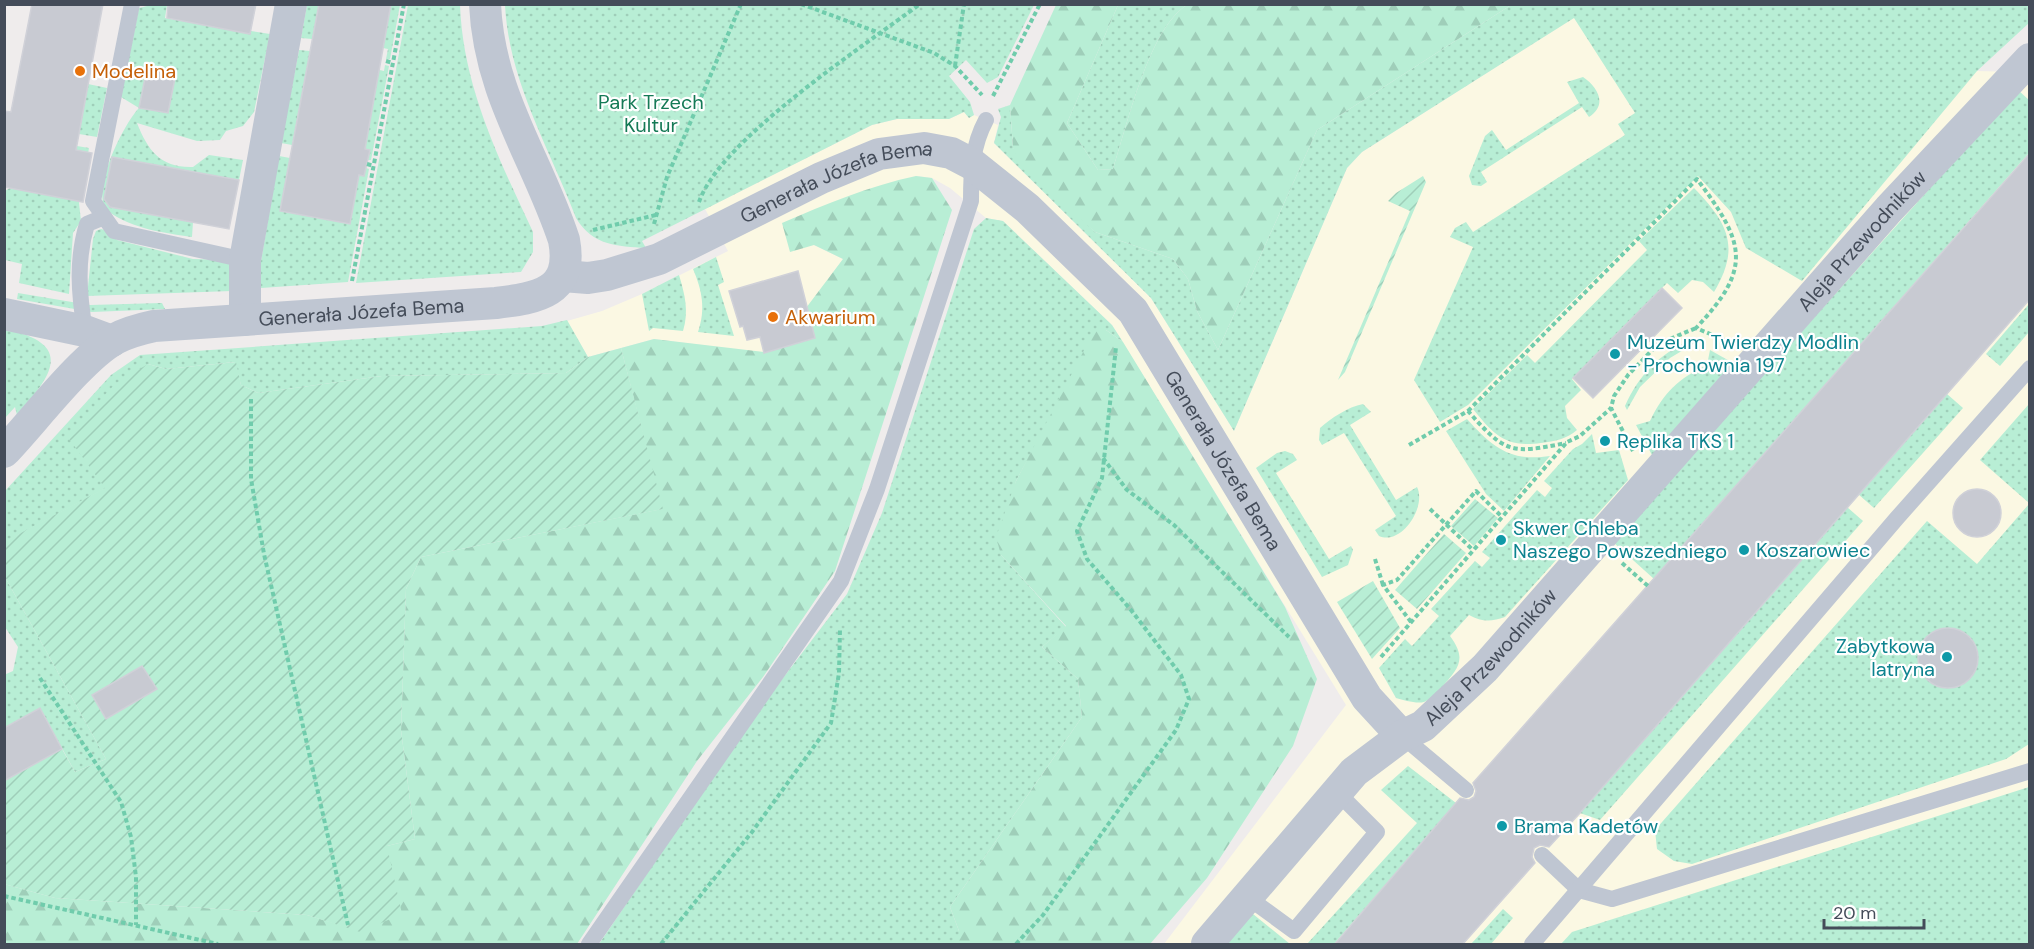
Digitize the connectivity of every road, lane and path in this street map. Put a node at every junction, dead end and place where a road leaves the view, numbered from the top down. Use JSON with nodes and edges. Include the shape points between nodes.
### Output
{"nodes":[{"id":1,"x":132,"y":4,"type":"edge"},
{"id":2,"x":291,"y":4,"type":"edge"},
{"id":3,"x":404,"y":4,"type":"edge"},
{"id":4,"x":485,"y":4,"type":"edge"},
{"id":5,"x":741,"y":4,"type":"edge"},
{"id":6,"x":801,"y":4,"type":"edge"},
{"id":7,"x":920,"y":4,"type":"edge"},
{"id":8,"x":964,"y":4,"type":"edge"},
{"id":9,"x":1040,"y":4,"type":"edge"},
{"id":10,"x":882,"y":33,"type":"junction"},
{"id":11,"x":2030,"y":59,"type":"edge"},
{"id":12,"x":386,"y":62,"type":"dead end"},
{"id":13,"x":393,"y":63,"type":"junction"},
{"id":14,"x":955,"y":66,"type":"junction"},
{"id":15,"x":979,"y":92,"type":"dead end"},
{"id":16,"x":986,"y":120,"type":"joint"},
{"id":17,"x":367,"y":164,"type":"dead end"},
{"id":18,"x":972,"y":164,"type":"junction"},
{"id":19,"x":374,"y":166,"type":"junction"},
{"id":20,"x":697,"y":207,"type":"dead end"},
{"id":21,"x":656,"y":215,"type":"junction"},
{"id":22,"x":104,"y":217,"type":"junction"},
{"id":23,"x":584,"y":233,"type":"dead end"},
{"id":24,"x":659,"y":259,"type":"junction"},
{"id":25,"x":245,"y":260,"type":"junction"},
{"id":26,"x":563,"y":276,"type":"junction"},
{"id":27,"x":351,"y":286,"type":"dead end"},
{"id":28,"x":4,"y":314,"type":"edge"},
{"id":29,"x":245,"y":320,"type":"junction"},
{"id":30,"x":1696,"y":328,"type":"junction"},
{"id":31,"x":99,"y":336,"type":"junction"},
{"id":32,"x":1117,"y":336,"type":"dead end"},
{"id":33,"x":1760,"y":356,"type":"junction"},
{"id":34,"x":2030,"y":368,"type":"edge"},
{"id":35,"x":251,"y":399,"type":"dead end"},
{"id":36,"x":1611,"y":408,"type":"junction"},
{"id":37,"x":1468,"y":411,"type":"junction"},
{"id":38,"x":1567,"y":442,"type":"junction"},
{"id":39,"x":1409,"y":445,"type":"dead end"},
{"id":40,"x":4,"y":452,"type":"edge"},
{"id":41,"x":1103,"y":457,"type":"junction"},
{"id":42,"x":1649,"y":482,"type":"junction"},
{"id":43,"x":1430,"y":509,"type":"dead end"},
{"id":44,"x":1502,"y":517,"type":"junction"},
{"id":45,"x":1446,"y":525,"type":"junction"},
{"id":46,"x":1473,"y":550,"type":"junction"},
{"id":47,"x":1617,"y":558,"type":"dead end"},
{"id":48,"x":1375,"y":560,"type":"dead end"},
{"id":49,"x":842,"y":581,"type":"junction"},
{"id":50,"x":1383,"y":585,"type":"junction"},
{"id":51,"x":1648,"y":586,"type":"dead end"},
{"id":52,"x":1411,"y":622,"type":"junction"},
{"id":53,"x":1291,"y":639,"type":"dead end"},
{"id":54,"x":1380,"y":658,"type":"dead end"},
{"id":55,"x":40,"y":678,"type":"dead end"},
{"id":56,"x":1402,"y":736,"type":"junction"},
{"id":57,"x":2030,"y":771,"type":"edge"},
{"id":58,"x":1466,"y":790,"type":"dead end"},
{"id":59,"x":1336,"y":792,"type":"junction"},
{"id":60,"x":1542,"y":855,"type":"dead end"},
{"id":61,"x":1579,"y":890,"type":"junction"},
{"id":62,"x":4,"y":896,"type":"edge"},
{"id":63,"x":1246,"y":896,"type":"junction"},
{"id":64,"x":136,"y":925,"type":"junction"},
{"id":65,"x":348,"y":925,"type":"dead end"},
{"id":66,"x":218,"y":945,"type":"edge"},
{"id":67,"x":589,"y":945,"type":"edge"},
{"id":68,"x":661,"y":945,"type":"edge"},
{"id":69,"x":1016,"y":945,"type":"edge"},
{"id":70,"x":1207,"y":945,"type":"edge"},
{"id":71,"x":1532,"y":945,"type":"edge"}],
"edges":[{"from":1,"to":22,"type":"lane","via":[[93,201]]},
{"from":2,"to":25,"type":"street"},
{"from":3,"to":13,"type":"path"},
{"from":4,"to":26,"type":"street","via":[[493,63],[507,109],[564,240]]},
{"from":5,"to":21,"type":"path","via":[[667,177]]},
{"from":6,"to":10,"type":"path"},
{"from":7,"to":10,"type":"path"},
{"from":8,"to":14,"type":"path"},
{"from":9,"to":16,"type":"path","via":[[991,101]]},
{"from":10,"to":14,"type":"path","via":[[934,53]]},
{"from":10,"to":20,"type":"path","via":[[777,112],[739,146],[706,185]]},
{"from":11,"to":33,"type":"street","name":"Aleja Przewodników","via":[[1889,209]]},
{"from":12,"to":13,"type":"path"},
{"from":13,"to":19,"type":"path"},
{"from":14,"to":15,"type":"path"},
{"from":16,"to":18,"type":"lane","via":[[977,136]]},
{"from":17,"to":19,"type":"path"},
{"from":18,"to":24,"type":"street","name":"Generała Józefa Bema","via":[[951,153],[924,148],[879,154],[821,178]]},
{"from":18,"to":49,"type":"lane","via":[[971,201],[878,489]]},
{"from":18,"to":56,"type":"street","name":"Generała Józefa Bema","via":[[1027,208],[1133,311],[1367,698]]},
{"from":19,"to":27,"type":"path"},
{"from":21,"to":23,"type":"path"},
{"from":21,"to":24,"type":"path","via":[[651,237]]},
{"from":22,"to":25,"type":"lane","via":[[114,231]]},
{"from":22,"to":31,"type":"lane","via":[[87,224],[82,241],[80,299]]},
{"from":24,"to":26,"type":"street","name":"Generała Józefa Bema","via":[[607,275]]},
{"from":25,"to":29,"type":"street"},
{"from":26,"to":29,"type":"street","name":"Generała Józefa Bema","via":[[549,291],[520,300]]},
{"from":28,"to":31,"type":"street"},
{"from":29,"to":31,"type":"street","name":"Generała Józefa Bema","via":[[154,326]]},
{"from":30,"to":33,"type":"path"},
{"from":30,"to":36,"type":"path","via":[[1658,344],[1628,375]]},
{"from":30,"to":37,"type":"path","via":[[1719,304],[1733,281],[1736,258],[1723,214],[1697,179]]},
{"from":31,"to":40,"type":"street","name":"Generała Józefa Bema","via":[[86,362]]},
{"from":32,"to":41,"type":"path"},
{"from":33,"to":42,"type":"street","name":"Aleja Przewodników"},
{"from":34,"to":61,"type":"lane"},
{"from":35,"to":65,"type":"path","via":[[251,478],[264,554]]},
{"from":36,"to":38,"type":"path","via":[[1580,436]]},
{"from":36,"to":42,"type":"path"},
{"from":37,"to":38,"type":"path","via":[[1504,447],[1530,450]]},
{"from":37,"to":39,"type":"path"},
{"from":38,"to":44,"type":"path"},
{"from":41,"to":53,"type":"path","via":[[1127,490],[1174,525]]},
{"from":41,"to":69,"type":"path","via":[[1102,477],[1077,531],[1087,559],[1180,675],[1189,699],[1176,730],[1043,915]]},
{"from":42,"to":56,"type":"street","name":"Aleja Przewodników","via":[[1485,668],[1423,726]]},
{"from":43,"to":45,"type":"path"},
{"from":44,"to":45,"type":"path","via":[[1476,491]]},
{"from":44,"to":46,"type":"path"},
{"from":45,"to":46,"type":"path"},
{"from":45,"to":50,"type":"path","via":[[1397,580]]},
{"from":46,"to":52,"type":"path"},
{"from":47,"to":51,"type":"path"},
{"from":48,"to":50,"type":"path"},
{"from":49,"to":67,"type":"lane"},
{"from":49,"to":68,"type":"path","via":[[839,674],[831,723],[752,832]]},
{"from":50,"to":52,"type":"path"},
{"from":52,"to":54,"type":"path"},
{"from":55,"to":64,"type":"path","via":[[121,802],[136,877]]},
{"from":56,"to":58,"type":"lane"},
{"from":56,"to":59,"type":"street","name":"Aleja Przewodników","via":[[1354,772]]},
{"from":57,"to":61,"type":"lane","via":[[1612,899]]},
{"from":59,"to":63,"type":"street","name":"Aleja Przewodników"},
{"from":59,"to":63,"type":"lane","via":[[1377,832],[1294,931]]},
{"from":60,"to":61,"type":"lane"},
{"from":61,"to":71,"type":"lane"},
{"from":62,"to":64,"type":"path"},
{"from":63,"to":70,"type":"street","name":"Aleja Przewodników"},
{"from":64,"to":66,"type":"path"}]}
